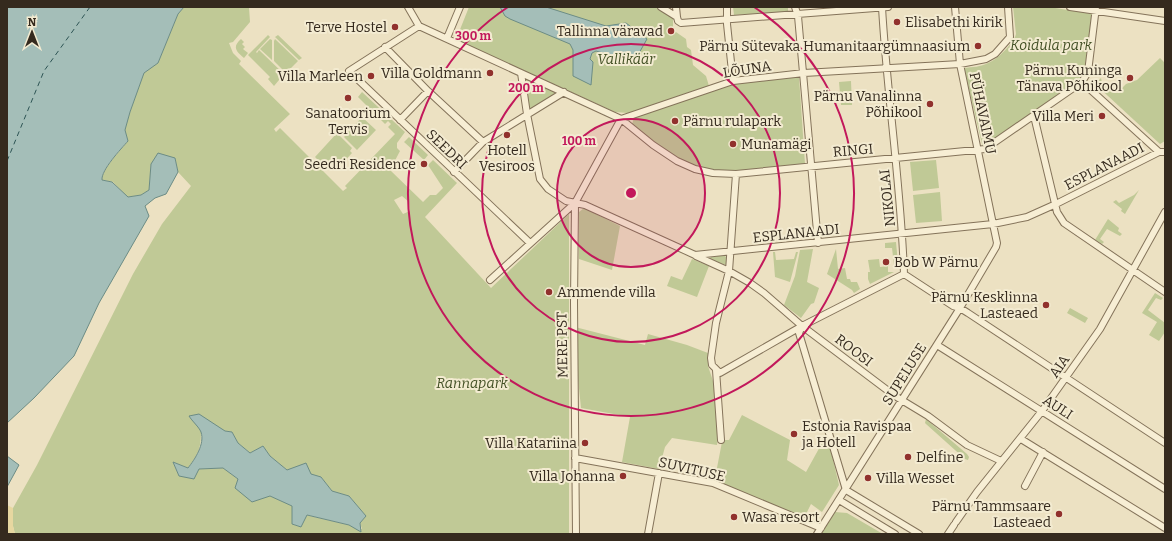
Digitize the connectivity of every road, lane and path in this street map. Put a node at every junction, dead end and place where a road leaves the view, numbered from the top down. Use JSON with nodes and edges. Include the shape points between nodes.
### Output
{"nodes":[{"id":1,"x":408,"y":7,"type":"edge"},
{"id":2,"x":460,"y":7,"type":"edge"},
{"id":3,"x":661,"y":7,"type":"edge"},
{"id":4,"x":676,"y":7,"type":"edge"},
{"id":5,"x":727,"y":7,"type":"edge"},
{"id":6,"x":795,"y":7,"type":"edge"},
{"id":7,"x":882,"y":7,"type":"edge"},
{"id":8,"x":888,"y":7,"type":"edge"},
{"id":9,"x":955,"y":7,"type":"edge"},
{"id":10,"x":1008,"y":7,"type":"edge"},
{"id":11,"x":1070,"y":7,"type":"edge"},
{"id":12,"x":1096,"y":9,"type":"edge"},
{"id":13,"x":798,"y":14,"type":"junction"},
{"id":14,"x":677,"y":17,"type":"junction"},
{"id":15,"x":728,"y":20,"type":"junction"},
{"id":16,"x":1165,"y":21,"type":"edge"},
{"id":17,"x":419,"y":26,"type":"junction"},
{"id":18,"x":447,"y":38,"type":"junction"},
{"id":19,"x":386,"y":48,"type":"junction"},
{"id":20,"x":960,"y":64,"type":"junction"},
{"id":21,"x":886,"y":69,"type":"junction"},
{"id":22,"x":521,"y":73,"type":"junction"},
{"id":23,"x":804,"y":73,"type":"junction"},
{"id":24,"x":733,"y":81,"type":"junction"},
{"id":25,"x":1082,"y":82,"type":"junction"},
{"id":26,"x":428,"y":91,"type":"junction"},
{"id":27,"x":564,"y":92,"type":"junction"},
{"id":28,"x":527,"y":114,"type":"junction"},
{"id":29,"x":1034,"y":116,"type":"junction"},
{"id":30,"x":621,"y":119,"type":"junction"},
{"id":31,"x":400,"y":120,"type":"junction"},
{"id":32,"x":483,"y":142,"type":"junction"},
{"id":33,"x":979,"y":150,"type":"junction"},
{"id":34,"x":1162,"y":152,"type":"edge"},
{"id":35,"x":895,"y":158,"type":"junction"},
{"id":36,"x":811,"y":166,"type":"junction"},
{"id":37,"x":454,"y":172,"type":"junction"},
{"id":38,"x":736,"y":174,"type":"junction"},
{"id":39,"x":575,"y":203,"type":"junction"},
{"id":40,"x":1056,"y":204,"type":"junction"},
{"id":41,"x":1165,"y":212,"type":"edge"},
{"id":42,"x":994,"y":224,"type":"junction"},
{"id":43,"x":902,"y":233,"type":"junction"},
{"id":44,"x":530,"y":243,"type":"junction"},
{"id":45,"x":818,"y":243,"type":"junction"},
{"id":46,"x":730,"y":252,"type":"junction"},
{"id":47,"x":695,"y":255,"type":"junction"},
{"id":48,"x":729,"y":271,"type":"junction"},
{"id":49,"x":1133,"y":271,"type":"junction"},
{"id":50,"x":904,"y":274,"type":"junction"},
{"id":51,"x":490,"y":280,"type":"dead end"},
{"id":52,"x":1165,"y":292,"type":"edge"},
{"id":53,"x":960,"y":308,"type":"junction"},
{"id":54,"x":802,"y":326,"type":"junction"},
{"id":55,"x":937,"y":345,"type":"junction"},
{"id":56,"x":718,"y":371,"type":"junction"},
{"id":57,"x":1066,"y":377,"type":"junction"},
{"id":58,"x":902,"y":400,"type":"junction"},
{"id":59,"x":1042,"y":411,"type":"junction"},
{"id":60,"x":1021,"y":439,"type":"junction"},
{"id":61,"x":721,"y":440,"type":"dead end"},
{"id":62,"x":1165,"y":443,"type":"edge"},
{"id":63,"x":1043,"y":452,"type":"junction"},
{"id":64,"x":575,"y":458,"type":"junction"},
{"id":65,"x":1001,"y":461,"type":"junction"},
{"id":66,"x":659,"y":473,"type":"junction"},
{"id":67,"x":1025,"y":486,"type":"dead end"},
{"id":68,"x":1165,"y":489,"type":"edge"},
{"id":69,"x":846,"y":490,"type":"junction"},
{"id":70,"x":839,"y":500,"type":"junction"},
{"id":71,"x":821,"y":528,"type":"junction"},
{"id":72,"x":1165,"y":528,"type":"edge"},
{"id":73,"x":576,"y":534,"type":"edge"},
{"id":74,"x":648,"y":534,"type":"edge"},
{"id":75,"x":817,"y":534,"type":"edge"},
{"id":76,"x":895,"y":534,"type":"edge"},
{"id":77,"x":919,"y":534,"type":"edge"},
{"id":78,"x":948,"y":534,"type":"edge"}],
"edges":[{"from":1,"to":17,"type":"street"},
{"from":2,"to":18,"type":"street"},
{"from":3,"to":14,"type":"street"},
{"from":4,"to":14,"type":"street"},
{"from":5,"to":15,"type":"street"},
{"from":6,"to":13,"type":"street"},
{"from":7,"to":8,"type":"street"},
{"from":7,"to":13,"type":"street"},
{"from":7,"to":21,"type":"street","name":"NIKOLAI"},
{"from":9,"to":20,"type":"street","name":"PÜHAVAIMU"},
{"from":10,"to":20,"type":"street","name":"LÕUNA","via":[[1011,34],[1008,40],[995,54],[986,59]]},
{"from":11,"to":12,"type":"street"},
{"from":12,"to":16,"type":"street"},
{"from":12,"to":25,"type":"street","via":[[1088,72]]},
{"from":13,"to":15,"type":"street"},
{"from":13,"to":23,"type":"street"},
{"from":14,"to":15,"type":"street","via":[[682,23]]},
{"from":15,"to":24,"type":"street"},
{"from":17,"to":18,"type":"street","name":"RINGI"},
{"from":17,"to":19,"type":"street"},
{"from":18,"to":22,"type":"street","name":"RINGI"},
{"from":19,"to":26,"type":"street"},
{"from":19,"to":31,"type":"street","name":"SEEDRI","via":[[349,71]]},
{"from":20,"to":21,"type":"street","name":"LÕUNA"},
{"from":20,"to":33,"type":"street","name":"PÜHAVAIMU"},
{"from":21,"to":23,"type":"street","name":"LÕUNA"},
{"from":21,"to":35,"type":"street","name":"NIKOLAI"},
{"from":22,"to":27,"type":"street","name":"RINGI"},
{"from":22,"to":28,"type":"street","name":"ESPLANAADI"},
{"from":23,"to":24,"type":"street","name":"LÕUNA"},
{"from":23,"to":36,"type":"street"},
{"from":24,"to":30,"type":"street","name":"LÕUNA"},
{"from":25,"to":29,"type":"street","name":"RINGI"},
{"from":25,"to":34,"type":"street"},
{"from":26,"to":31,"type":"street"},
{"from":26,"to":32,"type":"street"},
{"from":27,"to":28,"type":"street"},
{"from":27,"to":30,"type":"street","name":"RINGI"},
{"from":28,"to":32,"type":"street"},
{"from":28,"to":39,"type":"street","name":"ESPLANAADI","via":[[540,179],[548,189],[566,201]]},
{"from":29,"to":33,"type":"street","name":"RINGI","via":[[985,150]]},
{"from":29,"to":40,"type":"street"},
{"from":30,"to":38,"type":"street","name":"RINGI","via":[[677,161],[713,173]]},
{"from":30,"to":39,"type":"street","name":"MERE PST"},
{"from":31,"to":37,"type":"street","name":"SEEDRI"},
{"from":32,"to":37,"type":"street"},
{"from":33,"to":35,"type":"street","name":"RINGI"},
{"from":33,"to":42,"type":"street","name":"PÜHAVAIMU"},
{"from":34,"to":40,"type":"street","name":"ESPLANAADI"},
{"from":35,"to":36,"type":"street","name":"RINGI"},
{"from":35,"to":43,"type":"street","name":"NIKOLAI"},
{"from":36,"to":38,"type":"street","name":"RINGI"},
{"from":36,"to":45,"type":"street"},
{"from":37,"to":44,"type":"street","name":"SEEDRI"},
{"from":38,"to":46,"type":"street"},
{"from":39,"to":44,"type":"street"},
{"from":39,"to":47,"type":"street","name":"ESPLANAADI","via":[[585,204]]},
{"from":39,"to":64,"type":"street","name":"MERE PST"},
{"from":40,"to":42,"type":"street","name":"ESPLANAADI","via":[[1027,218]]},
{"from":40,"to":49,"type":"street","via":[[1057,212],[1064,223]]},
{"from":41,"to":49,"type":"street","name":"AIA"},
{"from":42,"to":43,"type":"street","name":"ESPLANAADI"},
{"from":42,"to":53,"type":"street","name":"SUPELUSE","via":[[996,247]]},
{"from":43,"to":45,"type":"street","name":"ESPLANAADI"},
{"from":43,"to":50,"type":"street","name":"NIKOLAI"},
{"from":44,"to":51,"type":"street"},
{"from":45,"to":46,"type":"street","name":"ESPLANAADI"},
{"from":46,"to":47,"type":"street","name":"ESPLANAADI"},
{"from":46,"to":48,"type":"street"},
{"from":47,"to":48,"type":"street","name":"ROOSI"},
{"from":48,"to":54,"type":"street","name":"ROOSI","via":[[756,287]]},
{"from":48,"to":56,"type":"street","via":[[712,346],[711,361]]},
{"from":49,"to":52,"type":"street"},
{"from":49,"to":57,"type":"street","name":"AIA","via":[[1100,329]]},
{"from":50,"to":53,"type":"street"},
{"from":50,"to":54,"type":"street"},
{"from":53,"to":55,"type":"street","name":"SUPELUSE"},
{"from":53,"to":57,"type":"street"},
{"from":54,"to":56,"type":"street"},
{"from":54,"to":58,"type":"street","name":"ROOSI"},
{"from":54,"to":69,"type":"street","via":[[799,333]]},
{"from":55,"to":58,"type":"street","name":"SUPELUSE"},
{"from":55,"to":59,"type":"street","name":"AULI"},
{"from":56,"to":61,"type":"street"},
{"from":57,"to":59,"type":"street","name":"AIA"},
{"from":57,"to":62,"type":"street"},
{"from":58,"to":65,"type":"street","name":"ROOSI","via":[[967,444]]},
{"from":58,"to":69,"type":"street","name":"SUPELUSE"},
{"from":59,"to":60,"type":"street","name":"AIA"},
{"from":59,"to":68,"type":"street","name":"AULI"},
{"from":60,"to":63,"type":"street"},
{"from":60,"to":65,"type":"street","name":"AIA"},
{"from":63,"to":67,"type":"street"},
{"from":63,"to":72,"type":"street"},
{"from":64,"to":66,"type":"street","name":"SUVITUSE"},
{"from":64,"to":73,"type":"street","name":"MERE PST"},
{"from":65,"to":78,"type":"street","name":"AIA"},
{"from":66,"to":71,"type":"street","name":"SUVITUSE","via":[[712,483]]},
{"from":66,"to":74,"type":"street"},
{"from":69,"to":70,"type":"street","name":"SUPELUSE"},
{"from":69,"to":77,"type":"street"},
{"from":70,"to":71,"type":"street","name":"SUPELUSE"},
{"from":70,"to":76,"type":"street"},
{"from":71,"to":75,"type":"street","name":"SUPELUSE"}]}
